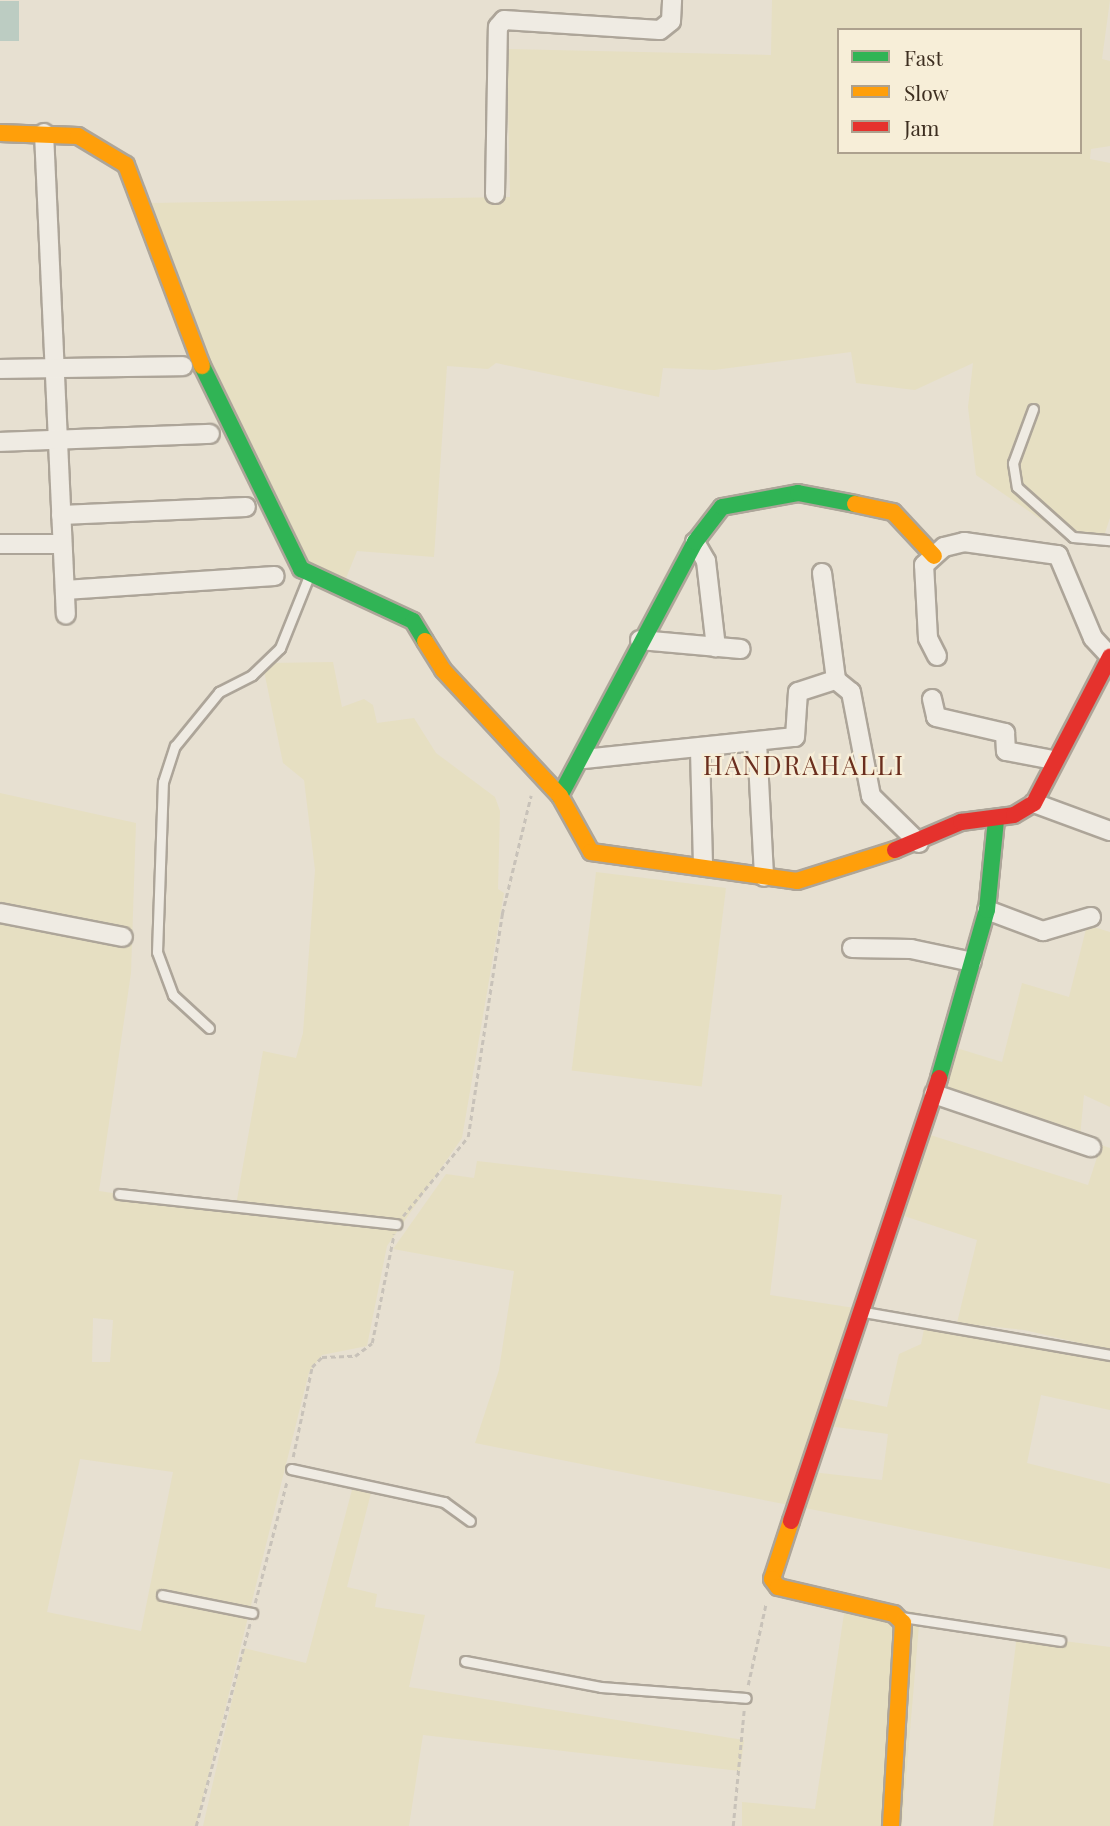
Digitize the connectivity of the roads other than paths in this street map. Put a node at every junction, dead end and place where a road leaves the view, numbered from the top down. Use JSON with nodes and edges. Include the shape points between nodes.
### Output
{"nodes":[{"id":1,"x":672,"y":0,"type":"edge"},
{"id":2,"x":0,"y":133,"type":"edge"},
{"id":3,"x":44,"y":133,"type":"junction"},
{"id":4,"x":495,"y":194,"type":"dead end"},
{"id":5,"x":183,"y":366,"type":"dead end"},
{"id":6,"x":55,"y":368,"type":"junction"},
{"id":7,"x":0,"y":369,"type":"edge"},
{"id":8,"x":1033,"y":409,"type":"dead end"},
{"id":9,"x":210,"y":434,"type":"dead end"},
{"id":10,"x":0,"y":442,"type":"edge"},
{"id":11,"x":57,"y":442,"type":"junction"},
{"id":12,"x":246,"y":507,"type":"dead end"},
{"id":13,"x":61,"y":515,"type":"junction"},
{"id":14,"x":1110,"y":540,"type":"edge"},
{"id":15,"x":695,"y":542,"type":"junction"},
{"id":16,"x":0,"y":544,"type":"edge"},
{"id":17,"x":62,"y":544,"type":"junction"},
{"id":18,"x":934,"y":556,"type":"junction"},
{"id":19,"x":822,"y":573,"type":"dead end"},
{"id":20,"x":309,"y":575,"type":"junction"},
{"id":21,"x":275,"y":576,"type":"dead end"},
{"id":22,"x":65,"y":590,"type":"junction"},
{"id":23,"x":66,"y":614,"type":"dead end"},
{"id":24,"x":640,"y":640,"type":"junction"},
{"id":25,"x":716,"y":647,"type":"junction"},
{"id":26,"x":741,"y":649,"type":"dead end"},
{"id":27,"x":937,"y":656,"type":"dead end"},
{"id":28,"x":1110,"y":656,"type":"edge"},
{"id":29,"x":836,"y":680,"type":"junction"},
{"id":30,"x":932,"y":699,"type":"dead end"},
{"id":31,"x":757,"y":741,"type":"junction"},
{"id":32,"x":700,"y":750,"type":"junction"},
{"id":33,"x":584,"y":759,"type":"junction"},
{"id":34,"x":1053,"y":760,"type":"junction"},
{"id":35,"x":560,"y":796,"type":"junction"},
{"id":36,"x":1034,"y":803,"type":"junction"},
{"id":37,"x":996,"y":820,"type":"junction"},
{"id":38,"x":1110,"y":831,"type":"edge"},
{"id":39,"x":919,"y":843,"type":"junction"},
{"id":40,"x":703,"y":866,"type":"junction"},
{"id":41,"x":764,"y":877,"type":"junction"},
{"id":42,"x":987,"y":910,"type":"junction"},
{"id":43,"x":0,"y":913,"type":"edge"},
{"id":44,"x":1091,"y":917,"type":"dead end"},
{"id":45,"x":123,"y":937,"type":"dead end"},
{"id":46,"x":852,"y":948,"type":"dead end"},
{"id":47,"x":972,"y":962,"type":"junction"},
{"id":48,"x":209,"y":1028,"type":"dead end"},
{"id":49,"x":934,"y":1094,"type":"junction"},
{"id":50,"x":1091,"y":1147,"type":"dead end"},
{"id":51,"x":119,"y":1194,"type":"dead end"},
{"id":52,"x":396,"y":1224,"type":"road end"},
{"id":53,"x":864,"y":1312,"type":"junction"},
{"id":54,"x":1110,"y":1354,"type":"edge"},
{"id":55,"x":291,"y":1469,"type":"road end"},
{"id":56,"x":470,"y":1521,"type":"dead end"},
{"id":57,"x":162,"y":1595,"type":"dead end"},
{"id":58,"x":252,"y":1613,"type":"road end"},
{"id":59,"x":897,"y":1616,"type":"junction"},
{"id":60,"x":1060,"y":1642,"type":"dead end"},
{"id":61,"x":465,"y":1661,"type":"dead end"},
{"id":62,"x":746,"y":1698,"type":"dead end"},
{"id":63,"x":891,"y":1826,"type":"edge"}],
"edges":[{"from":1,"to":4,"type":"street","via":[[671,21],[660,30],[504,20],[499,27]]},
{"from":2,"to":3,"type":"street"},
{"from":3,"to":6,"type":"street"},
{"from":3,"to":20,"type":"street","via":[[89,139],[126,165],[137,182],[215,401],[296,561]]},
{"from":5,"to":6,"type":"street"},
{"from":6,"to":7,"type":"street"},
{"from":6,"to":11,"type":"street"},
{"from":8,"to":14,"type":"lane","via":[[1013,463],[1017,487],[1073,537]]},
{"from":9,"to":11,"type":"street"},
{"from":10,"to":11,"type":"street"},
{"from":11,"to":13,"type":"street"},
{"from":12,"to":13,"type":"street"},
{"from":13,"to":17,"type":"street"},
{"from":15,"to":18,"type":"street","via":[[710,518],[733,501],[798,493],[893,512]]},
{"from":15,"to":24,"type":"street"},
{"from":15,"to":25,"type":"street","via":[[706,561]]},
{"from":16,"to":17,"type":"street"},
{"from":17,"to":22,"type":"street"},
{"from":18,"to":27,"type":"street","via":[[924,565],[922,586],[928,638]]},
{"from":18,"to":28,"type":"street","via":[[964,542],[1058,555],[1093,638]]},
{"from":19,"to":29,"type":"street"},
{"from":20,"to":35,"type":"street","via":[[413,621],[443,670]]},
{"from":20,"to":48,"type":"lane","via":[[280,648],[252,675],[219,692],[175,746],[163,782],[157,952],[173,995]]},
{"from":21,"to":22,"type":"street"},
{"from":22,"to":23,"type":"street"},
{"from":24,"to":25,"type":"street"},
{"from":24,"to":33,"type":"street"},
{"from":25,"to":26,"type":"street"},
{"from":28,"to":34,"type":"street"},
{"from":29,"to":31,"type":"street","via":[[797,692],[797,736]]},
{"from":29,"to":39,"type":"street","via":[[851,692],[871,796]]},
{"from":30,"to":34,"type":"street","via":[[936,718],[1004,733],[1006,751]]},
{"from":31,"to":32,"type":"street"},
{"from":31,"to":41,"type":"street"},
{"from":32,"to":33,"type":"street"},
{"from":32,"to":40,"type":"street"},
{"from":33,"to":35,"type":"street"},
{"from":34,"to":36,"type":"street"},
{"from":35,"to":40,"type":"street","via":[[580,844],[591,852]]},
{"from":36,"to":37,"type":"street"},
{"from":36,"to":38,"type":"street"},
{"from":37,"to":39,"type":"street","via":[[961,822]]},
{"from":37,"to":42,"type":"street"},
{"from":39,"to":41,"type":"street","via":[[811,879]]},
{"from":40,"to":41,"type":"street"},
{"from":42,"to":44,"type":"street","via":[[1044,931]]},
{"from":42,"to":47,"type":"street"},
{"from":43,"to":45,"type":"street"},
{"from":46,"to":47,"type":"street","via":[[911,949]]},
{"from":47,"to":49,"type":"street"},
{"from":49,"to":50,"type":"street"},
{"from":49,"to":53,"type":"street"},
{"from":51,"to":52,"type":"lane"},
{"from":53,"to":54,"type":"lane","via":[[925,1327]]},
{"from":53,"to":59,"type":"street","via":[[772,1579],[778,1587]]},
{"from":55,"to":56,"type":"lane","via":[[444,1502]]},
{"from":57,"to":58,"type":"lane"},
{"from":59,"to":60,"type":"lane"},
{"from":59,"to":63,"type":"street","via":[[906,1630]]},
{"from":61,"to":62,"type":"lane","via":[[601,1687]]}]}
